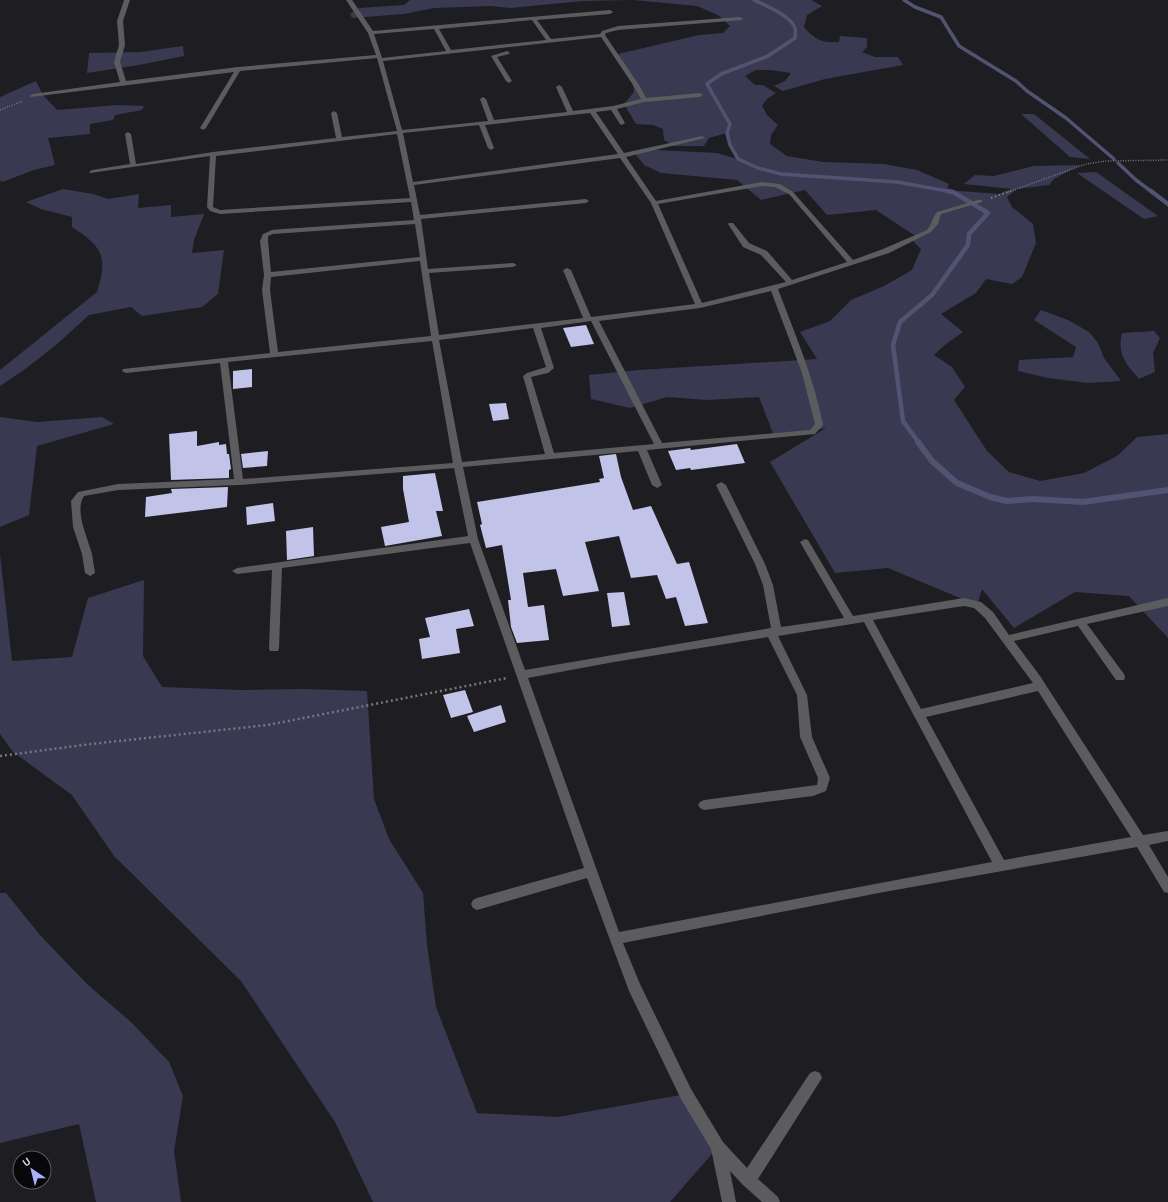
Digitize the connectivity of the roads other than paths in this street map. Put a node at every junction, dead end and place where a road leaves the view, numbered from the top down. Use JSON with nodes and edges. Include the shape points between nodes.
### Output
{"nodes":[{"id":1,"x":127,"y":0,"type":"edge"},
{"id":2,"x":348,"y":0,"type":"edge"},
{"id":3,"x":610,"y":12,"type":"dead end"},
{"id":4,"x":533,"y":18,"type":"junction"},
{"id":5,"x":740,"y":19,"type":"dead end"},
{"id":6,"x":436,"y":27,"type":"junction"},
{"id":7,"x":371,"y":33,"type":"junction"},
{"id":8,"x":602,"y":35,"type":"junction"},
{"id":9,"x":550,"y":42,"type":"junction"},
{"id":10,"x":511,"y":52,"type":"dead end"},
{"id":11,"x":450,"y":53,"type":"junction"},
{"id":12,"x":379,"y":58,"type":"junction"},
{"id":13,"x":238,"y":70,"type":"junction"},
{"id":14,"x":509,"y":81,"type":"dead end"},
{"id":15,"x":123,"y":82,"type":"junction"},
{"id":16,"x":559,"y":87,"type":"dead end"},
{"id":17,"x":700,"y":95,"type":"dead end"},
{"id":18,"x":33,"y":96,"type":"road end"},
{"id":19,"x":483,"y":99,"type":"dead end"},
{"id":20,"x":644,"y":100,"type":"junction"},
{"id":21,"x":613,"y":108,"type":"junction"},
{"id":22,"x":592,"y":111,"type":"junction"},
{"id":23,"x":334,"y":113,"type":"dead end"},
{"id":24,"x":571,"y":113,"type":"junction"},
{"id":25,"x":492,"y":122,"type":"junction"},
{"id":26,"x":481,"y":123,"type":"junction"},
{"id":27,"x":622,"y":123,"type":"dead end"},
{"id":28,"x":203,"y":128,"type":"dead end"},
{"id":29,"x":400,"y":132,"type":"junction"},
{"id":30,"x":128,"y":134,"type":"dead end"},
{"id":31,"x":702,"y":138,"type":"dead end"},
{"id":32,"x":340,"y":140,"type":"junction"},
{"id":33,"x":491,"y":148,"type":"dead end"},
{"id":34,"x":213,"y":154,"type":"junction"},
{"id":35,"x":621,"y":156,"type":"junction"},
{"id":36,"x":133,"y":165,"type":"junction"},
{"id":37,"x":92,"y":172,"type":"dead end"},
{"id":38,"x":410,"y":184,"type":"junction"},
{"id":39,"x":414,"y":200,"type":"junction"},
{"id":40,"x":980,"y":200,"type":"road end"},
{"id":41,"x":586,"y":201,"type":"dead end"},
{"id":42,"x":654,"y":204,"type":"junction"},
{"id":43,"x":418,"y":220,"type":"junction"},
{"id":44,"x":731,"y":224,"type":"dead end"},
{"id":45,"x":424,"y":259,"type":"junction"},
{"id":46,"x":851,"y":262,"type":"junction"},
{"id":47,"x":513,"y":265,"type":"dead end"},
{"id":48,"x":567,"y":270,"type":"dead end"},
{"id":49,"x":425,"y":271,"type":"junction"},
{"id":50,"x":268,"y":275,"type":"junction"},
{"id":51,"x":790,"y":282,"type":"junction"},
{"id":52,"x":774,"y":288,"type":"junction"},
{"id":53,"x":700,"y":306,"type":"junction"},
{"id":54,"x":591,"y":319,"type":"junction"},
{"id":55,"x":536,"y":325,"type":"junction"},
{"id":56,"x":435,"y":338,"type":"junction"},
{"id":57,"x":274,"y":355,"type":"junction"},
{"id":58,"x":224,"y":361,"type":"junction"},
{"id":59,"x":126,"y":371,"type":"dead end"},
{"id":60,"x":659,"y":445,"type":"junction"},
{"id":61,"x":640,"y":447,"type":"junction"},
{"id":62,"x":550,"y":455,"type":"junction"},
{"id":63,"x":458,"y":465,"type":"junction"},
{"id":64,"x":239,"y":482,"type":"junction"},
{"id":65,"x":656,"y":485,"type":"dead end"},
{"id":66,"x":721,"y":485,"type":"dead end"},
{"id":67,"x":473,"y":539,"type":"junction"},
{"id":68,"x":805,"y":542,"type":"dead end"},
{"id":69,"x":277,"y":565,"type":"junction"},
{"id":70,"x":237,"y":571,"type":"dead end"},
{"id":71,"x":90,"y":573,"type":"dead end"},
{"id":72,"x":1168,"y":602,"type":"edge"},
{"id":73,"x":867,"y":618,"type":"junction"},
{"id":74,"x":850,"y":620,"type":"junction"},
{"id":75,"x":1080,"y":622,"type":"junction"},
{"id":76,"x":774,"y":632,"type":"junction"},
{"id":77,"x":1007,"y":639,"type":"junction"},
{"id":78,"x":274,"y":648,"type":"dead end"},
{"id":79,"x":522,"y":675,"type":"junction"},
{"id":80,"x":1120,"y":677,"type":"dead end"},
{"id":81,"x":1040,"y":686,"type":"junction"},
{"id":82,"x":918,"y":714,"type":"junction"},
{"id":83,"x":704,"y":804,"type":"dead end"},
{"id":84,"x":1168,"y":836,"type":"edge"},
{"id":85,"x":1140,"y":841,"type":"junction"},
{"id":86,"x":1001,"y":867,"type":"junction"},
{"id":87,"x":591,"y":872,"type":"junction"},
{"id":88,"x":1168,"y":888,"type":"edge"},
{"id":89,"x":477,"y":904,"type":"dead end"},
{"id":90,"x":615,"y":938,"type":"junction"},
{"id":91,"x":815,"y":1078,"type":"dead end"},
{"id":92,"x":718,"y":1147,"type":"junction"},
{"id":93,"x":748,"y":1180,"type":"junction"},
{"id":94,"x":729,"y":1202,"type":"edge"},
{"id":95,"x":773,"y":1202,"type":"edge"}],
"edges":[{"from":1,"to":15,"type":"street","via":[[120,21],[122,46],[117,62]]},
{"from":2,"to":7,"type":"street"},
{"from":3,"to":4,"type":"street"},
{"from":4,"to":6,"type":"street"},
{"from":4,"to":9,"type":"street"},
{"from":5,"to":8,"type":"street","via":[[618,28]]},
{"from":6,"to":7,"type":"street"},
{"from":6,"to":11,"type":"street"},
{"from":7,"to":12,"type":"street"},
{"from":8,"to":9,"type":"street"},
{"from":8,"to":20,"type":"street"},
{"from":9,"to":11,"type":"street","via":[[520,48]]},
{"from":10,"to":14,"type":"street","via":[[494,56]]},
{"from":11,"to":12,"type":"street"},
{"from":12,"to":13,"type":"street"},
{"from":12,"to":29,"type":"street"},
{"from":13,"to":15,"type":"street"},
{"from":13,"to":28,"type":"street"},
{"from":15,"to":18,"type":"street"},
{"from":16,"to":24,"type":"street"},
{"from":17,"to":20,"type":"street"},
{"from":19,"to":25,"type":"street"},
{"from":20,"to":21,"type":"street"},
{"from":21,"to":22,"type":"street"},
{"from":21,"to":27,"type":"street"},
{"from":22,"to":24,"type":"street"},
{"from":22,"to":35,"type":"street"},
{"from":23,"to":32,"type":"street"},
{"from":24,"to":25,"type":"street"},
{"from":25,"to":26,"type":"street"},
{"from":26,"to":29,"type":"street"},
{"from":26,"to":33,"type":"street"},
{"from":29,"to":32,"type":"street"},
{"from":29,"to":38,"type":"street"},
{"from":30,"to":36,"type":"street"},
{"from":31,"to":35,"type":"street"},
{"from":32,"to":34,"type":"street"},
{"from":34,"to":36,"type":"street"},
{"from":34,"to":39,"type":"street","via":[[210,207],[212,210]]},
{"from":35,"to":38,"type":"street"},
{"from":35,"to":42,"type":"street"},
{"from":36,"to":37,"type":"street"},
{"from":38,"to":39,"type":"street"},
{"from":39,"to":43,"type":"street"},
{"from":40,"to":46,"type":"street","via":[[939,213],[930,231],[918,237]]},
{"from":41,"to":43,"type":"street"},
{"from":42,"to":46,"type":"street","via":[[773,184],[791,193]]},
{"from":42,"to":53,"type":"street"},
{"from":43,"to":45,"type":"street"},
{"from":43,"to":50,"type":"street","via":[[272,232],[265,235],[264,240]]},
{"from":44,"to":51,"type":"street","via":[[746,245],[764,253]]},
{"from":45,"to":49,"type":"street"},
{"from":45,"to":50,"type":"street"},
{"from":46,"to":51,"type":"street"},
{"from":47,"to":49,"type":"street"},
{"from":48,"to":54,"type":"street"},
{"from":49,"to":56,"type":"street"},
{"from":50,"to":57,"type":"street","via":[[267,296]]},
{"from":51,"to":52,"type":"street"},
{"from":52,"to":53,"type":"street"},
{"from":52,"to":60,"type":"street","via":[[800,357],[816,406],[819,425],[812,432],[799,434]]},
{"from":53,"to":54,"type":"street"},
{"from":54,"to":55,"type":"street"},
{"from":54,"to":60,"type":"street"},
{"from":55,"to":56,"type":"street"},
{"from":55,"to":62,"type":"street","via":[[550,368],[527,376]]},
{"from":56,"to":57,"type":"street"},
{"from":56,"to":63,"type":"street"},
{"from":57,"to":58,"type":"street"},
{"from":58,"to":59,"type":"street"},
{"from":58,"to":64,"type":"street"},
{"from":60,"to":61,"type":"street"},
{"from":61,"to":62,"type":"street"},
{"from":61,"to":65,"type":"street"},
{"from":62,"to":63,"type":"street"},
{"from":63,"to":64,"type":"street"},
{"from":63,"to":67,"type":"street"},
{"from":64,"to":71,"type":"street","via":[[118,488],[81,494],[76,501],[78,527]]},
{"from":66,"to":76,"type":"street","via":[[768,585]]},
{"from":67,"to":69,"type":"street"},
{"from":67,"to":79,"type":"street"},
{"from":68,"to":74,"type":"street"},
{"from":69,"to":70,"type":"street"},
{"from":69,"to":78,"type":"street"},
{"from":72,"to":75,"type":"street"},
{"from":73,"to":74,"type":"street"},
{"from":73,"to":77,"type":"street","via":[[964,602],[977,605],[989,615]]},
{"from":73,"to":82,"type":"street"},
{"from":74,"to":76,"type":"street"},
{"from":75,"to":77,"type":"street"},
{"from":75,"to":80,"type":"street"},
{"from":76,"to":79,"type":"street"},
{"from":76,"to":83,"type":"street","via":[[802,695],[806,737],[824,778],[822,788]]},
{"from":77,"to":81,"type":"street"},
{"from":79,"to":87,"type":"street"},
{"from":81,"to":82,"type":"street"},
{"from":81,"to":85,"type":"street"},
{"from":82,"to":86,"type":"street"},
{"from":84,"to":85,"type":"street"},
{"from":85,"to":86,"type":"street"},
{"from":85,"to":88,"type":"street"},
{"from":86,"to":90,"type":"street"},
{"from":87,"to":89,"type":"street"},
{"from":87,"to":90,"type":"street"},
{"from":90,"to":92,"type":"street","via":[[634,987],[686,1094]]},
{"from":91,"to":93,"type":"street"},
{"from":92,"to":93,"type":"street"},
{"from":92,"to":94,"type":"street"},
{"from":93,"to":95,"type":"street"}]}
